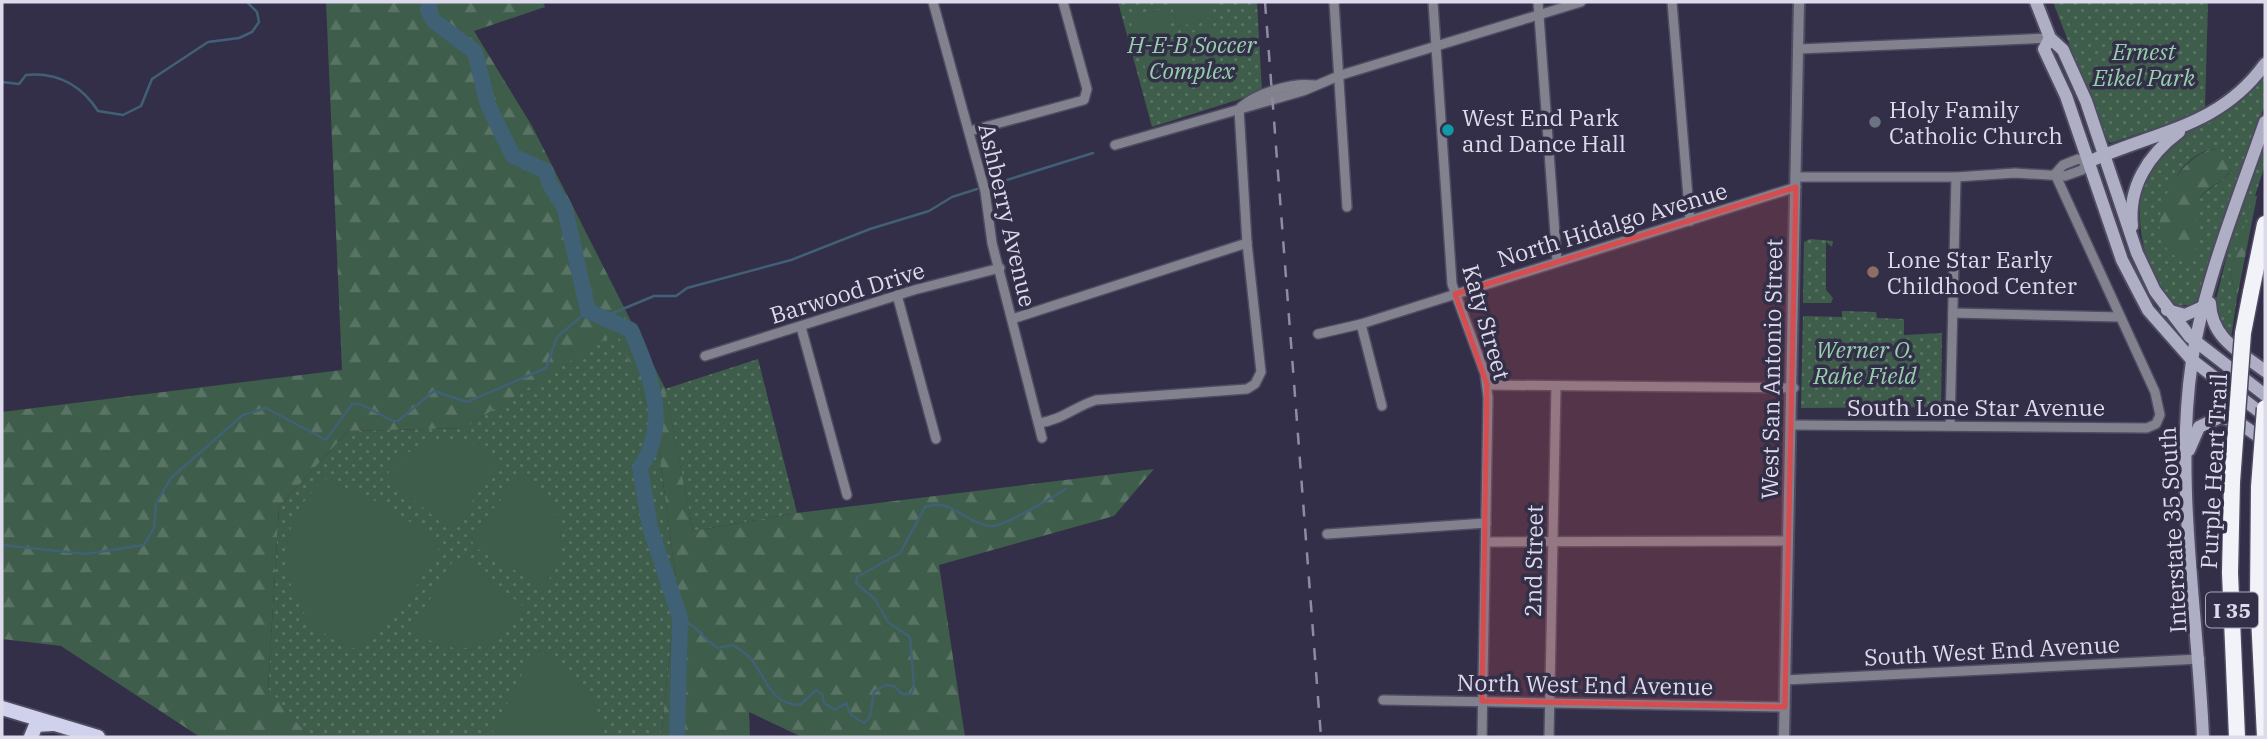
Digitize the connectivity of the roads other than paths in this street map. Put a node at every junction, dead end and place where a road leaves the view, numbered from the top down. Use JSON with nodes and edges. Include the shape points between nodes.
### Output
{"nodes":[{"id":1,"x":933,"y":2,"type":"edge"},
{"id":2,"x":1062,"y":2,"type":"edge"},
{"id":3,"x":1334,"y":2,"type":"edge"},
{"id":4,"x":1433,"y":2,"type":"edge"},
{"id":5,"x":1538,"y":2,"type":"edge"},
{"id":6,"x":1581,"y":2,"type":"edge"},
{"id":7,"x":1672,"y":2,"type":"edge"},
{"id":8,"x":1799,"y":2,"type":"edge"},
{"id":9,"x":2036,"y":2,"type":"edge"},
{"id":10,"x":1538,"y":15,"type":"junction"},
{"id":11,"x":2050,"y":38,"type":"junction"},
{"id":12,"x":1434,"y":46,"type":"junction"},
{"id":13,"x":1799,"y":49,"type":"junction"},
{"id":14,"x":2265,"y":64,"type":"edge"},
{"id":15,"x":1341,"y":75,"type":"junction"},
{"id":16,"x":1239,"y":108,"type":"junction"},
{"id":17,"x":2194,"y":122,"type":"junction"},
{"id":18,"x":2265,"y":122,"type":"edge"},
{"id":19,"x":970,"y":131,"type":"junction"},
{"id":20,"x":1115,"y":145,"type":"dead end"},
{"id":21,"x":2103,"y":156,"type":"junction"},
{"id":22,"x":2088,"y":162,"type":"junction"},
{"id":23,"x":2055,"y":174,"type":"junction"},
{"id":24,"x":1956,"y":177,"type":"junction"},
{"id":25,"x":1796,"y":182,"type":"junction"},
{"id":26,"x":1347,"y":207,"type":"dead end"},
{"id":27,"x":1690,"y":221,"type":"junction"},
{"id":28,"x":2265,"y":224,"type":"edge"},
{"id":29,"x":1247,"y":243,"type":"junction"},
{"id":30,"x":2137,"y":253,"type":"junction"},
{"id":31,"x":1557,"y":261,"type":"junction"},
{"id":32,"x":1000,"y":268,"type":"junction"},
{"id":33,"x":2210,"y":293,"type":"junction"},
{"id":34,"x":1455,"y":294,"type":"junction"},
{"id":35,"x":897,"y":295,"type":"junction"},
{"id":36,"x":2205,"y":306,"type":"junction"},
{"id":37,"x":2167,"y":310,"type":"junction"},
{"id":38,"x":1953,"y":313,"type":"junction"},
{"id":39,"x":2120,"y":317,"type":"junction"},
{"id":40,"x":1012,"y":319,"type":"junction"},
{"id":41,"x":1361,"y":324,"type":"junction"},
{"id":42,"x":801,"y":327,"type":"junction"},
{"id":43,"x":1318,"y":334,"type":"dead end"},
{"id":44,"x":2196,"y":342,"type":"junction"},
{"id":45,"x":705,"y":356,"type":"dead end"},
{"id":46,"x":2192,"y":360,"type":"junction"},
{"id":47,"x":2265,"y":371,"type":"edge"},
{"id":48,"x":1487,"y":385,"type":"junction"},
{"id":49,"x":1556,"y":386,"type":"junction"},
{"id":50,"x":1794,"y":388,"type":"junction"},
{"id":51,"x":2265,"y":395,"type":"edge"},
{"id":52,"x":1382,"y":406,"type":"dead end"},
{"id":53,"x":2265,"y":408,"type":"edge"},
{"id":54,"x":2265,"y":416,"type":"edge"},
{"id":55,"x":1040,"y":423,"type":"junction"},
{"id":56,"x":1793,"y":425,"type":"junction"},
{"id":57,"x":1950,"y":426,"type":"junction"},
{"id":58,"x":1042,"y":438,"type":"dead end"},
{"id":59,"x":936,"y":439,"type":"dead end"},
{"id":60,"x":2265,"y":441,"type":"edge"},
{"id":61,"x":2185,"y":474,"type":"junction"},
{"id":62,"x":847,"y":495,"type":"dead end"},
{"id":63,"x":1486,"y":523,"type":"junction"},
{"id":64,"x":1327,"y":534,"type":"dead end"},
{"id":65,"x":1788,"y":541,"type":"junction"},
{"id":66,"x":1486,"y":542,"type":"junction"},
{"id":67,"x":1553,"y":544,"type":"junction"},
{"id":68,"x":2200,"y":659,"type":"junction"},
{"id":69,"x":1785,"y":680,"type":"junction"},
{"id":70,"x":1383,"y":700,"type":"dead end"},
{"id":71,"x":1482,"y":701,"type":"junction"},
{"id":72,"x":1549,"y":702,"type":"junction"},
{"id":73,"x":1785,"y":707,"type":"junction"},
{"id":74,"x":2,"y":708,"type":"edge"},
{"id":75,"x":64,"y":725,"type":"junction"},
{"id":76,"x":31,"y":737,"type":"edge"},
{"id":77,"x":98,"y":737,"type":"edge"},
{"id":78,"x":1482,"y":737,"type":"edge"},
{"id":79,"x":1549,"y":737,"type":"edge"},
{"id":80,"x":1784,"y":737,"type":"edge"},
{"id":81,"x":2203,"y":737,"type":"edge"},
{"id":82,"x":2237,"y":737,"type":"edge"},
{"id":83,"x":2265,"y":737,"type":"edge"}],
"edges":[{"from":1,"to":19,"type":"street","name":"Ashberry Avenue"},
{"from":2,"to":19,"type":"street","via":[[1087,89],[1084,100]]},
{"from":3,"to":15,"type":"street"},
{"from":4,"to":12,"type":"street","name":"Katy Street"},
{"from":5,"to":10,"type":"street"},
{"from":6,"to":10,"type":"street"},
{"from":7,"to":27,"type":"street"},
{"from":8,"to":13,"type":"street","name":"West San Antonio Street"},
{"from":9,"to":11,"type":"main road"},
{"from":10,"to":12,"type":"street"},
{"from":10,"to":31,"type":"street"},
{"from":11,"to":13,"type":"street"},
{"from":11,"to":21,"type":"main road","via":[[2063,50],[2077,81]]},
{"from":11,"to":22,"type":"main road","via":[[2045,49]]},
{"from":12,"to":15,"type":"street"},
{"from":12,"to":34,"type":"street","name":"Katy Street"},
{"from":13,"to":25,"type":"street","name":"West San Antonio Street"},
{"from":14,"to":17,"type":"main road","via":[[2232,101]]},
{"from":15,"to":16,"type":"street","via":[[1303,91]]},
{"from":15,"to":26,"type":"street"},
{"from":16,"to":20,"type":"street"},
{"from":16,"to":29,"type":"street"},
{"from":17,"to":21,"type":"main road"},
{"from":17,"to":30,"type":"main road","via":[[2158,149],[2139,178],[2130,215]]},
{"from":18,"to":33,"type":"main road","name":"Interstate 35 South"},
{"from":19,"to":32,"type":"street","name":"Ashberry Avenue"},
{"from":21,"to":22,"type":"main road"},
{"from":21,"to":30,"type":"main road"},
{"from":22,"to":23,"type":"street","name":"North Hidalgo Avenue","via":[[2082,170]]},
{"from":22,"to":46,"type":"main road","via":[[2138,294],[2161,328]]},
{"from":23,"to":24,"type":"street","name":"North Hidalgo Avenue"},
{"from":23,"to":39,"type":"street"},
{"from":24,"to":25,"type":"street","name":"North Hidalgo Avenue"},
{"from":24,"to":38,"type":"street"},
{"from":25,"to":27,"type":"street","name":"North Hidalgo Avenue"},
{"from":25,"to":50,"type":"street","name":"West San Antonio Street"},
{"from":27,"to":31,"type":"street","name":"North Hidalgo Avenue"},
{"from":28,"to":82,"type":"highway","name":"Purple Heart Trail","number":"I 35","bridge":true,"via":[[2243,333],[2232,482],[2230,573]]},
{"from":29,"to":40,"type":"street"},
{"from":29,"to":55,"type":"street","via":[[1261,372],[1255,384],[1247,389],[1096,400],[1063,418]]},
{"from":30,"to":37,"type":"main road"},
{"from":31,"to":34,"type":"street","name":"North Hidalgo Avenue"},
{"from":32,"to":35,"type":"street","name":"Barwood Drive"},
{"from":32,"to":40,"type":"street","name":"Ashberry Avenue"},
{"from":33,"to":36,"type":"main road","name":"Interstate 35 South"},
{"from":33,"to":47,"type":"main road","via":[[2211,320],[2217,332]]},
{"from":34,"to":41,"type":"street","name":"North Hidalgo Avenue"},
{"from":34,"to":48,"type":"street","name":"Katy Street"},
{"from":35,"to":42,"type":"street","name":"Barwood Drive"},
{"from":35,"to":59,"type":"street"},
{"from":36,"to":37,"type":"main road","via":[[2185,315]]},
{"from":36,"to":44,"type":"main road","name":"Interstate 35 South"},
{"from":37,"to":44,"type":"main road"},
{"from":38,"to":39,"type":"street"},
{"from":38,"to":57,"type":"street"},
{"from":39,"to":57,"type":"street","name":"South Lone Star Avenue","via":[[2157,399],[2158,422],[2147,428]]},
{"from":40,"to":55,"type":"street","name":"Ashberry Avenue"},
{"from":41,"to":43,"type":"street","name":"North Hidalgo Avenue"},
{"from":41,"to":52,"type":"street"},
{"from":42,"to":45,"type":"street","name":"Barwood Drive"},
{"from":42,"to":62,"type":"street"},
{"from":44,"to":46,"type":"main road","name":"Interstate 35 South"},
{"from":44,"to":51,"type":"main road"},
{"from":46,"to":54,"type":"main road"},
{"from":46,"to":61,"type":"main road","name":"Interstate 35 South"},
{"from":48,"to":49,"type":"street"},
{"from":48,"to":63,"type":"street","name":"Katy Street"},
{"from":49,"to":50,"type":"street"},
{"from":49,"to":67,"type":"street","name":"2nd Street"},
{"from":50,"to":56,"type":"street","name":"West San Antonio Street"},
{"from":53,"to":83,"type":"highway","name":"Purple Heart Trail","number":"I 35","bridge":true,"via":[[2258,584]]},
{"from":55,"to":58,"type":"street","name":"Ashberry Avenue"},
{"from":56,"to":57,"type":"street","name":"South Lone Star Avenue"},
{"from":56,"to":65,"type":"street","name":"West San Antonio Street"},
{"from":60,"to":61,"type":"main road","via":[[2238,422],[2213,418],[2194,436]]},
{"from":61,"to":68,"type":"main road","name":"Interstate 35 South"},
{"from":63,"to":64,"type":"street"},
{"from":63,"to":66,"type":"street","name":"Katy Street"},
{"from":65,"to":67,"type":"street"},
{"from":65,"to":69,"type":"street","name":"West San Antonio Street"},
{"from":66,"to":67,"type":"street"},
{"from":66,"to":71,"type":"street","name":"Katy Street"},
{"from":67,"to":72,"type":"street","name":"2nd Street"},
{"from":68,"to":69,"type":"street","name":"South West End Avenue"},
{"from":68,"to":81,"type":"main road","name":"Interstate 35 South"},
{"from":69,"to":73,"type":"street","name":"West San Antonio Street"},
{"from":70,"to":71,"type":"street","name":"North West End Avenue"},
{"from":71,"to":72,"type":"street","name":"North West End Avenue"},
{"from":71,"to":78,"type":"street","name":"Katy Street"},
{"from":72,"to":73,"type":"street","name":"North West End Avenue"},
{"from":72,"to":79,"type":"street","name":"2nd Street"},
{"from":73,"to":80,"type":"street","name":"West San Antonio Street"},
{"from":74,"to":75,"type":"main road"},
{"from":75,"to":76,"type":"main road","via":[[36,725]]},
{"from":75,"to":77,"type":"main road"}]}
